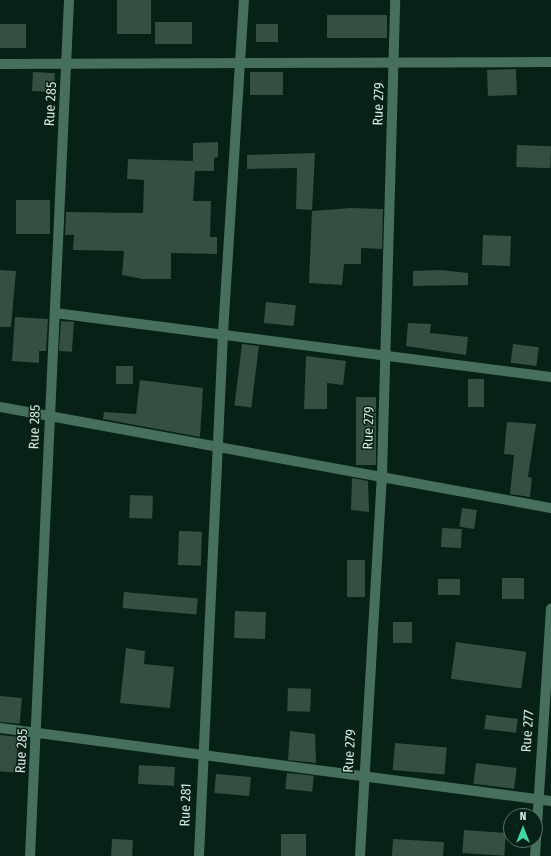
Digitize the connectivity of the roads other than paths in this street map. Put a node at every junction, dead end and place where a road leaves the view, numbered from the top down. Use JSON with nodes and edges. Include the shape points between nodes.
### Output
{"nodes":[{"id":1,"x":69,"y":0,"type":"edge"},
{"id":2,"x":244,"y":0,"type":"edge"},
{"id":3,"x":395,"y":0,"type":"edge"},
{"id":4,"x":551,"y":62,"type":"edge"},
{"id":5,"x":243,"y":63,"type":"junction"},
{"id":6,"x":395,"y":63,"type":"junction"},
{"id":7,"x":0,"y":64,"type":"edge"},
{"id":8,"x":67,"y":64,"type":"junction"},
{"id":9,"x":55,"y":313,"type":"junction"},
{"id":10,"x":223,"y":333,"type":"junction"},
{"id":11,"x":385,"y":355,"type":"junction"},
{"id":12,"x":551,"y":377,"type":"edge"},
{"id":13,"x":0,"y":407,"type":"edge"},
{"id":14,"x":49,"y":416,"type":"junction"},
{"id":15,"x":218,"y":449,"type":"junction"},
{"id":16,"x":382,"y":474,"type":"junction"},
{"id":17,"x":551,"y":508,"type":"edge"},
{"id":18,"x":551,"y":609,"type":"edge"},
{"id":19,"x":0,"y":728,"type":"edge"},
{"id":20,"x":37,"y":733,"type":"junction"},
{"id":21,"x":202,"y":755,"type":"junction"},
{"id":22,"x":362,"y":776,"type":"junction"},
{"id":23,"x":538,"y":799,"type":"junction"},
{"id":24,"x":551,"y":801,"type":"edge"},
{"id":25,"x":30,"y":856,"type":"edge"},
{"id":26,"x":199,"y":856,"type":"edge"},
{"id":27,"x":360,"y":856,"type":"edge"},
{"id":28,"x":535,"y":856,"type":"edge"}],
"edges":[{"from":1,"to":8,"type":"street","name":"Rue 285"},
{"from":2,"to":5,"type":"street","name":"Rue 281"},
{"from":3,"to":6,"type":"street","name":"Rue 279"},
{"from":4,"to":6,"type":"street"},
{"from":5,"to":6,"type":"street"},
{"from":5,"to":8,"type":"street"},
{"from":5,"to":10,"type":"street","name":"Rue 281"},
{"from":6,"to":11,"type":"street","name":"Rue 279"},
{"from":7,"to":8,"type":"street"},
{"from":8,"to":9,"type":"street","name":"Rue 285"},
{"from":9,"to":10,"type":"street"},
{"from":9,"to":14,"type":"street","name":"Rue 285"},
{"from":10,"to":11,"type":"street"},
{"from":10,"to":15,"type":"street","name":"Rue 281"},
{"from":11,"to":12,"type":"street"},
{"from":11,"to":16,"type":"street","name":"Rue 279"},
{"from":13,"to":14,"type":"street"},
{"from":14,"to":15,"type":"street"},
{"from":14,"to":20,"type":"street","name":"Rue 285"},
{"from":15,"to":16,"type":"street"},
{"from":15,"to":21,"type":"street","name":"Rue 281"},
{"from":16,"to":17,"type":"street"},
{"from":16,"to":22,"type":"street","name":"Rue 279"},
{"from":18,"to":23,"type":"street","name":"Rue 277"},
{"from":19,"to":20,"type":"street"},
{"from":20,"to":21,"type":"street"},
{"from":20,"to":25,"type":"street","name":"Rue 285"},
{"from":21,"to":22,"type":"street"},
{"from":21,"to":26,"type":"street","name":"Rue 281"},
{"from":22,"to":23,"type":"street"},
{"from":22,"to":27,"type":"street","name":"Rue 279"},
{"from":23,"to":24,"type":"street"},
{"from":23,"to":28,"type":"street","name":"Rue 277"}]}
